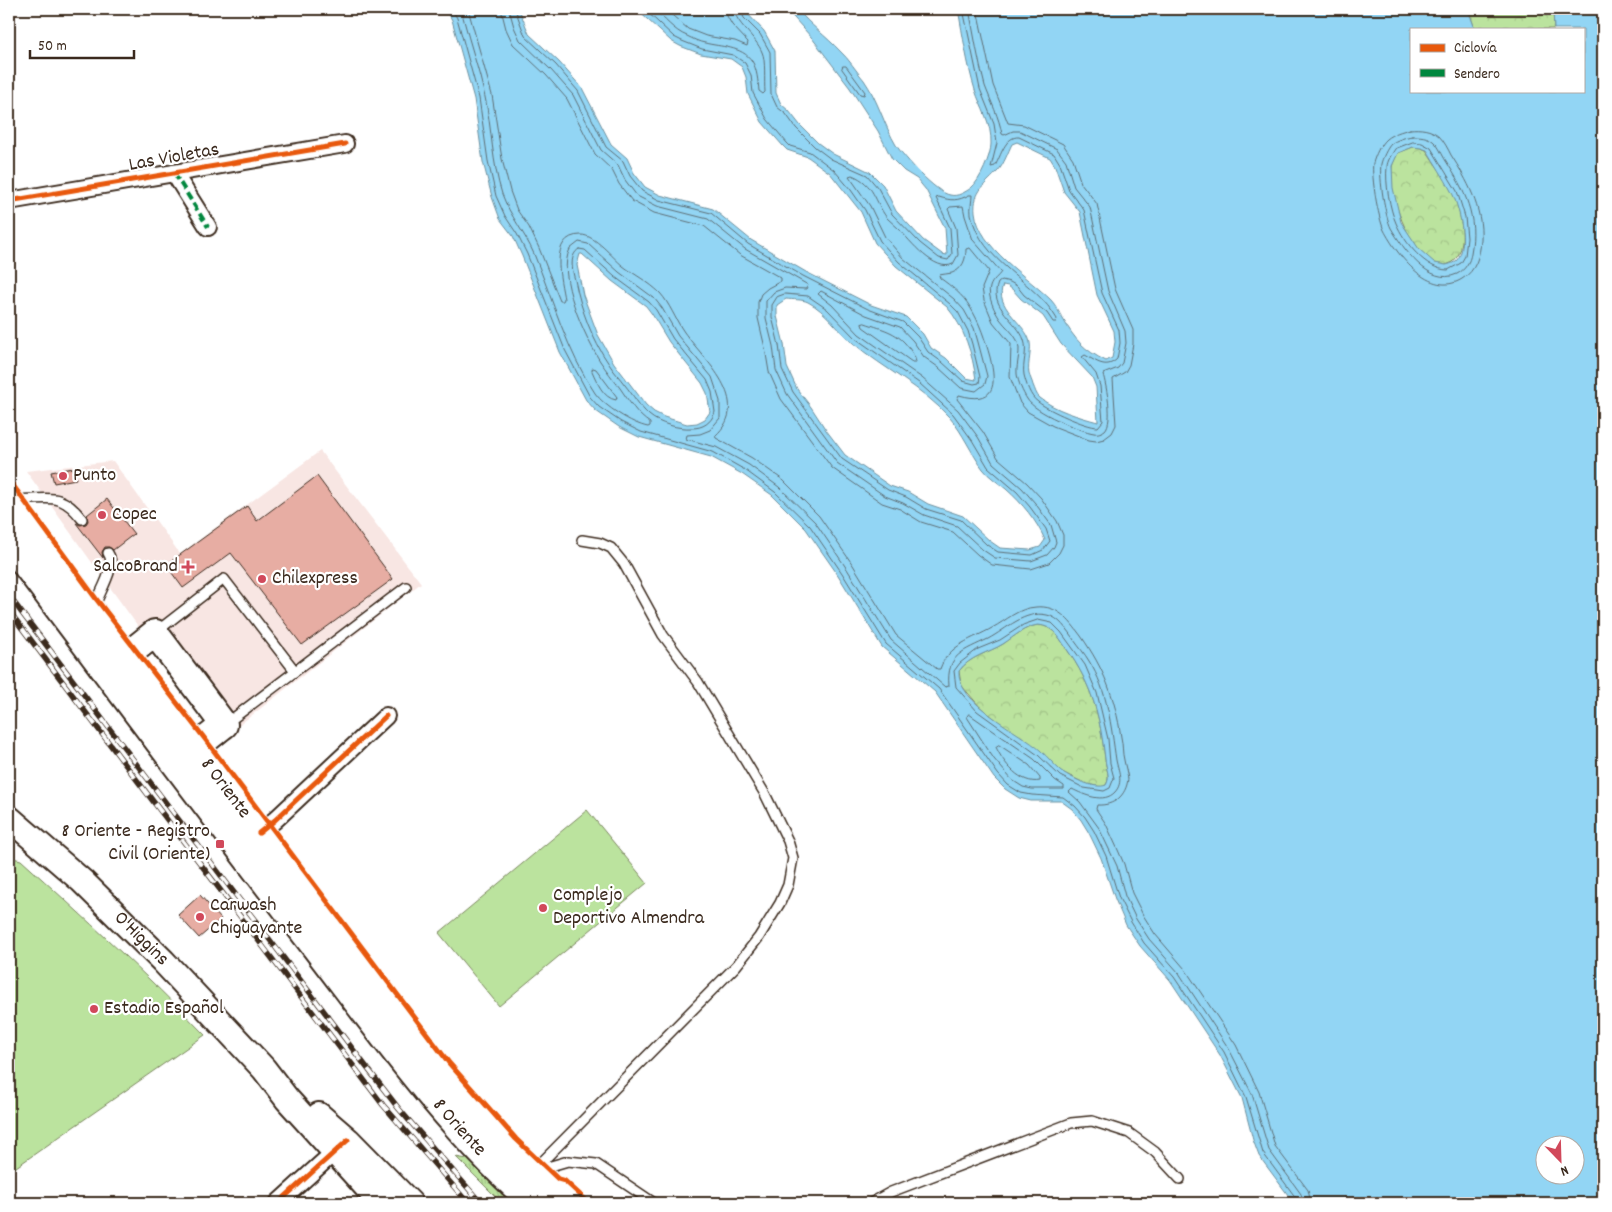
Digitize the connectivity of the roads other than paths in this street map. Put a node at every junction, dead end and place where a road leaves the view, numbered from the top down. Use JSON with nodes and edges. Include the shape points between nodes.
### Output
{"nodes":[{"id":1,"x":345,"y":144,"type":"dead end"},
{"id":2,"x":174,"y":173,"type":"junction"},
{"id":3,"x":9,"y":201,"type":"edge"},
{"id":4,"x":208,"y":227,"type":"dead end"},
{"id":5,"x":9,"y":500,"type":"edge"},
{"id":6,"x":82,"y":519,"type":"dead end"},
{"id":7,"x":582,"y":540,"type":"dead end"},
{"id":8,"x":9,"y":543,"type":"edge"},
{"id":9,"x":108,"y":553,"type":"dead end"},
{"id":10,"x":406,"y":587,"type":"dead end"},
{"id":11,"x":93,"y":614,"type":"junction"},
{"id":12,"x":155,"y":633,"type":"junction"},
{"id":13,"x":125,"y":657,"type":"junction"},
{"id":14,"x":295,"y":671,"type":"junction"},
{"id":15,"x":386,"y":716,"type":"dead end"},
{"id":16,"x":224,"y":725,"type":"junction"},
{"id":17,"x":163,"y":748,"type":"junction"},
{"id":18,"x":194,"y":748,"type":"junction"},
{"id":19,"x":9,"y":818,"type":"edge"},
{"id":20,"x":258,"y":833,"type":"junction"},
{"id":21,"x":342,"y":1146,"type":"junction"},
{"id":22,"x":526,"y":1173,"type":"junction"},
{"id":23,"x":1180,"y":1179,"type":"dead end"},
{"id":24,"x":552,"y":1200,"type":"edge"},
{"id":25,"x":278,"y":1203,"type":"edge"},
{"id":26,"x":381,"y":1203,"type":"edge"},
{"id":27,"x":410,"y":1203,"type":"edge"},
{"id":28,"x":654,"y":1203,"type":"edge"},
{"id":29,"x":871,"y":1203,"type":"edge"}],
"edges":[{"from":1,"to":2,"type":"street","name":"Las Violetas"},
{"from":2,"to":3,"type":"street","name":"Las Violetas"},
{"from":2,"to":4,"type":"street"},
{"from":5,"to":6,"type":"lane","via":[[62,500]]},
{"from":5,"to":11,"type":"main road","name":"8 Oriente"},
{"from":7,"to":22,"type":"lane","via":[[611,548],[624,564],[663,636],[698,682],[765,794],[793,858],[788,885],[780,903],[736,966]]},
{"from":8,"to":17,"type":"main road","name":"8 Oriente"},
{"from":9,"to":11,"type":"lane","via":[[112,559],[111,568]]},
{"from":10,"to":14,"type":"lane"},
{"from":11,"to":13,"type":"main road","name":"8 Oriente"},
{"from":12,"to":13,"type":"main road"},
{"from":12,"to":14,"type":"lane","via":[[224,579]]},
{"from":12,"to":16,"type":"main road"},
{"from":13,"to":18,"type":"main road","name":"8 Oriente"},
{"from":14,"to":16,"type":"lane"},
{"from":15,"to":20,"type":"street"},
{"from":16,"to":18,"type":"main road"},
{"from":17,"to":18,"type":"main road","via":[[184,751]]},
{"from":17,"to":22,"type":"main road","name":"8 Oriente","via":[[427,1092]]},
{"from":18,"to":20,"type":"main road","name":"8 Oriente"},
{"from":19,"to":21,"type":"main road","name":"O'Higgins","via":[[60,861],[137,935],[264,1069],[287,1099]]},
{"from":20,"to":22,"type":"main road","name":"8 Oriente","via":[[426,1056]]},
{"from":21,"to":25,"type":"street"},
{"from":21,"to":26,"type":"main road","name":"O'Higgins"},
{"from":21,"to":27,"type":"main road","name":"O'Higgins"},
{"from":22,"to":24,"type":"main road","name":"8 Oriente"},
{"from":22,"to":28,"type":"lane","via":[[568,1161],[596,1164]]},
{"from":23,"to":29,"type":"lane","via":[[1155,1152],[1129,1133],[1092,1121],[1071,1123],[891,1192]]}]}
